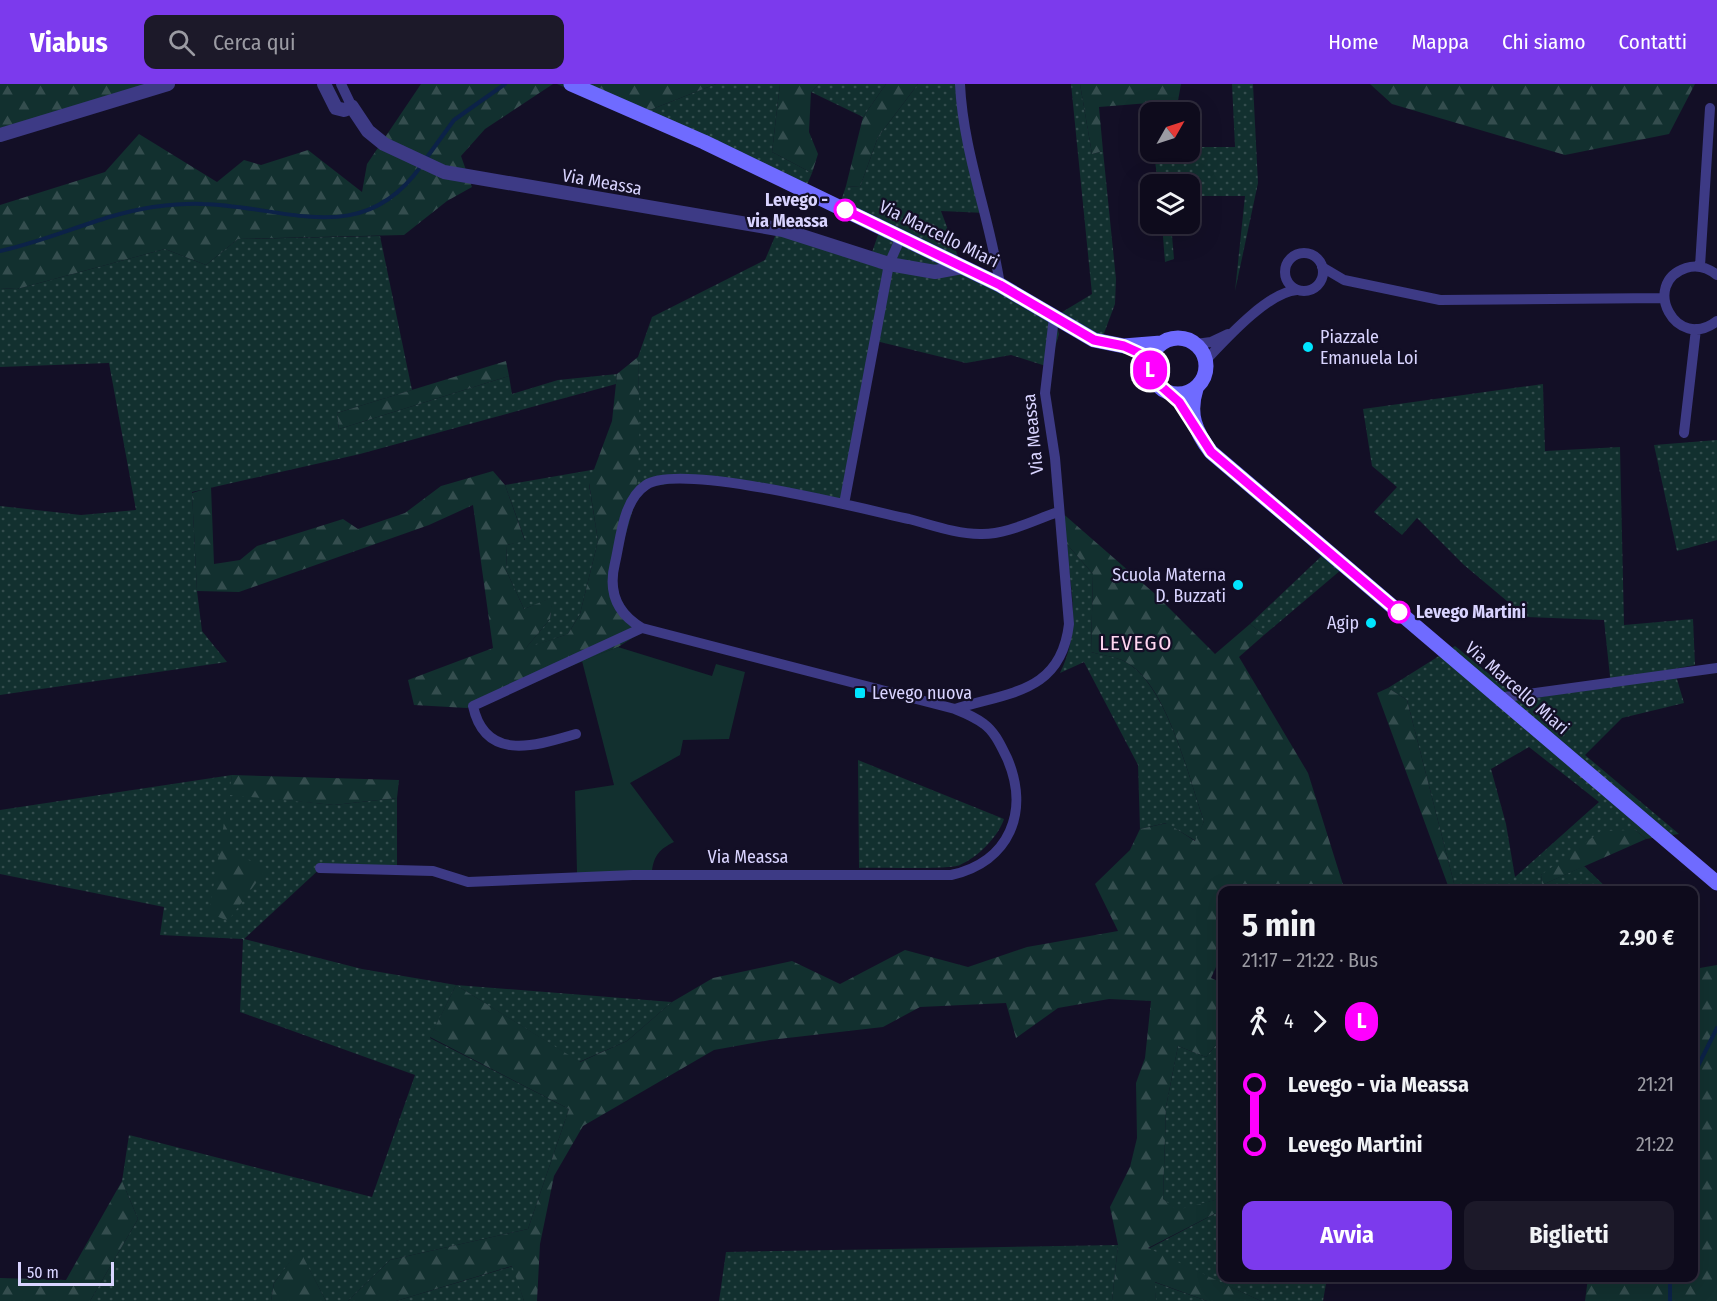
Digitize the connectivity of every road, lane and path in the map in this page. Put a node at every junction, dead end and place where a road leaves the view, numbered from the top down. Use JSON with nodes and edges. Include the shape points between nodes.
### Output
{"nodes":[{"id":1,"x":168,"y":84,"type":"edge"},
{"id":2,"x":324,"y":84,"type":"edge"},
{"id":3,"x":340,"y":84,"type":"edge"},
{"id":4,"x":571,"y":84,"type":"edge"},
{"id":5,"x":960,"y":84,"type":"edge"},
{"id":6,"x":352,"y":107,"type":"junction"},
{"id":7,"x":1710,"y":108,"type":"dead end"},
{"id":8,"x":0,"y":135,"type":"edge"},
{"id":9,"x":901,"y":237,"type":"junction"},
{"id":10,"x":889,"y":264,"type":"junction"},
{"id":11,"x":1700,"y":266,"type":"junction"},
{"id":12,"x":962,"y":267,"type":"junction"},
{"id":13,"x":1323,"y":267,"type":"junction"},
{"id":14,"x":1717,"y":274,"type":"edge"},
{"id":15,"x":1286,"y":278,"type":"junction"},
{"id":16,"x":1000,"y":285,"type":"junction"},
{"id":17,"x":1297,"y":290,"type":"junction"},
{"id":18,"x":1278,"y":296,"type":"junction"},
{"id":19,"x":1664,"y":298,"type":"junction"},
{"id":20,"x":1054,"y":317,"type":"junction"},
{"id":21,"x":1717,"y":321,"type":"edge"},
{"id":22,"x":1696,"y":329,"type":"junction"},
{"id":23,"x":1233,"y":332,"type":"junction"},
{"id":24,"x":1161,"y":343,"type":"junction"},
{"id":25,"x":1196,"y":344,"type":"junction"},
{"id":26,"x":1124,"y":346,"type":"junction"},
{"id":27,"x":1206,"y":360,"type":"junction"},
{"id":28,"x":1150,"y":363,"type":"junction"},
{"id":29,"x":1196,"y":389,"type":"junction"},
{"id":30,"x":1172,"y":394,"type":"junction"},
{"id":31,"x":1193,"y":421,"type":"junction"},
{"id":32,"x":1684,"y":433,"type":"dead end"},
{"id":33,"x":844,"y":504,"type":"junction"},
{"id":34,"x":1058,"y":512,"type":"junction"},
{"id":35,"x":642,"y":628,"type":"junction"},
{"id":36,"x":1717,"y":668,"type":"edge"},
{"id":37,"x":1498,"y":698,"type":"junction"},
{"id":38,"x":955,"y":709,"type":"junction"},
{"id":39,"x":576,"y":734,"type":"dead end"},
{"id":40,"x":320,"y":868,"type":"dead end"},
{"id":41,"x":1717,"y":883,"type":"edge"}],
"edges":[{"from":1,"to":8,"type":"street"},
{"from":2,"to":6,"type":"street","via":[[336,108]]},
{"from":3,"to":6,"type":"street","name":"Via Meassa"},
{"from":4,"to":9,"type":"main road","name":"Via Marcello Miari","via":[[704,142]]},
{"from":5,"to":16,"type":"street"},
{"from":6,"to":10,"type":"street","name":"Via Meassa","via":[[375,138],[444,172],[783,230]]},
{"from":7,"to":11,"type":"street"},
{"from":9,"to":10,"type":"street"},
{"from":9,"to":12,"type":"main road","name":"Via Marcello Miari"},
{"from":10,"to":12,"type":"street","name":"Via Meassa","via":[[935,272]]},
{"from":10,"to":33,"type":"street"},
{"from":11,"to":14,"type":"street"},
{"from":11,"to":19,"type":"street","via":[[1690,266],[1671,278]]},
{"from":12,"to":16,"type":"main road","name":"Via Marcello Miari"},
{"from":13,"to":15,"type":"street","via":[[1310,254],[1298,254],[1287,262]]},
{"from":13,"to":17,"type":"street","via":[[1322,279],[1315,288]]},
{"from":13,"to":19,"type":"street","via":[[1344,280],[1440,300]]},
{"from":15,"to":17,"type":"street"},
{"from":15,"to":18,"type":"street"},
{"from":16,"to":20,"type":"main road","name":"Via Marcello Miari"},
{"from":17,"to":18,"type":"street"},
{"from":18,"to":23,"type":"street"},
{"from":19,"to":22,"type":"street","via":[[1678,324]]},
{"from":20,"to":26,"type":"main road","name":"Via Marcello Miari","via":[[1094,340]]},
{"from":20,"to":34,"type":"street","name":"Via Meassa","via":[[1045,393]]},
{"from":21,"to":22,"type":"street"},
{"from":22,"to":32,"type":"street"},
{"from":23,"to":25,"type":"street"},
{"from":23,"to":27,"type":"street"},
{"from":24,"to":25,"type":"main road","name":"Via Marcello Miari","via":[[1179,338]]},
{"from":24,"to":26,"type":"main road","name":"Via Marcello Miari"},
{"from":24,"to":28,"type":"main road"},
{"from":25,"to":27,"type":"main road"},
{"from":26,"to":28,"type":"main road","name":"Via Marcello Miari","via":[[1139,352]]},
{"from":27,"to":29,"type":"main road","via":[[1205,376]]},
{"from":28,"to":30,"type":"main road","name":"Via Marcello Miari","via":[[1153,379]]},
{"from":29,"to":30,"type":"main road"},
{"from":29,"to":31,"type":"main road","via":[[1191,408]]},
{"from":30,"to":31,"type":"main road","name":"Via Marcello Miari"},
{"from":31,"to":37,"type":"main road","name":"Via Marcello Miari","via":[[1211,452]]},
{"from":33,"to":34,"type":"street","name":"Via Meassa","via":[[982,535]]},
{"from":33,"to":35,"type":"street","name":"Via Meassa","via":[[704,479],[663,478],[651,482],[630,501],[611,578],[617,604]]},
{"from":34,"to":38,"type":"street","name":"Via Meassa","via":[[1069,624],[1060,659],[1046,676],[1026,689]]},
{"from":35,"to":38,"type":"street","name":"Via Meassa"},
{"from":35,"to":39,"type":"street","via":[[473,706],[477,723],[490,738],[508,745],[534,747]]},
{"from":36,"to":37,"type":"street"},
{"from":37,"to":41,"type":"main road","name":"Via Marcello Miari"},
{"from":38,"to":40,"type":"street","name":"Via Meassa","via":[[972,716],[994,734],[1014,776],[1017,803],[1006,840],[987,859],[965,872],[633,875],[468,882],[433,871]]}]}
